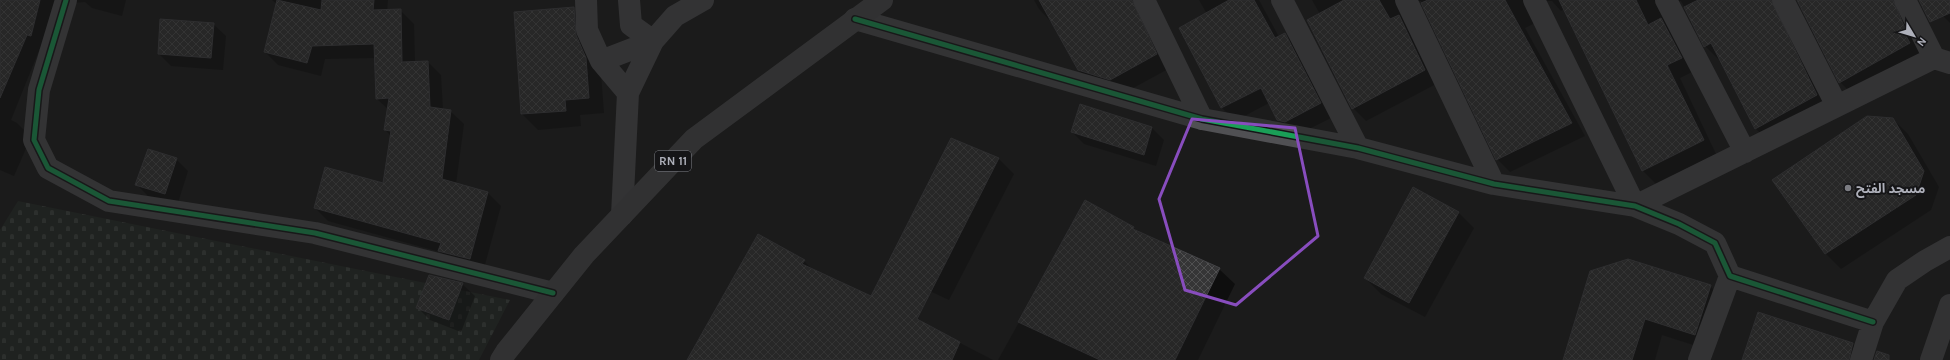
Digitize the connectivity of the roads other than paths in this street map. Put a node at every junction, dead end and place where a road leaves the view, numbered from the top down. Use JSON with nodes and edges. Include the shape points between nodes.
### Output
{"nodes":[{"id":1,"x":66,"y":0,"type":"edge"},
{"id":2,"x":586,"y":0,"type":"edge"},
{"id":3,"x":629,"y":0,"type":"edge"},
{"id":4,"x":703,"y":0,"type":"edge"},
{"id":5,"x":882,"y":0,"type":"edge"},
{"id":6,"x":1144,"y":0,"type":"edge"},
{"id":7,"x":1282,"y":0,"type":"edge"},
{"id":8,"x":1406,"y":0,"type":"edge"},
{"id":9,"x":1534,"y":0,"type":"edge"},
{"id":10,"x":1666,"y":0,"type":"edge"},
{"id":11,"x":1783,"y":0,"type":"edge"},
{"id":12,"x":1905,"y":0,"type":"edge"},
{"id":13,"x":855,"y":19,"type":"junction"},
{"id":14,"x":654,"y":41,"type":"junction"},
{"id":15,"x":601,"y":61,"type":"junction"},
{"id":16,"x":1942,"y":61,"type":"edge"},
{"id":17,"x":628,"y":93,"type":"junction"},
{"id":18,"x":1837,"y":106,"type":"junction"},
{"id":19,"x":1202,"y":119,"type":"junction"},
{"id":20,"x":1358,"y":148,"type":"junction"},
{"id":21,"x":1745,"y":152,"type":"junction"},
{"id":22,"x":1494,"y":184,"type":"junction"},
{"id":23,"x":1634,"y":206,"type":"junction"},
{"id":24,"x":622,"y":215,"type":"junction"},
{"id":25,"x":1950,"y":247,"type":"edge"},
{"id":26,"x":1730,"y":276,"type":"junction"},
{"id":27,"x":553,"y":292,"type":"junction"},
{"id":28,"x":1950,"y":305,"type":"edge"},
{"id":29,"x":1873,"y":322,"type":"junction"},
{"id":30,"x":501,"y":360,"type":"edge"},
{"id":31,"x":1698,"y":360,"type":"edge"},
{"id":32,"x":1861,"y":360,"type":"edge"},
{"id":33,"x":1931,"y":360,"type":"edge"}],
"edges":[{"from":1,"to":27,"type":"street","via":[[37,104],[34,140],[48,168],[109,201],[315,234]]},
{"from":2,"to":15,"type":"street","via":[[588,30]]},
{"from":3,"to":14,"type":"street","via":[[631,25]]},
{"from":4,"to":14,"type":"street","via":[[675,16]]},
{"from":5,"to":13,"type":"main road","number":"RN 11"},
{"from":6,"to":19,"type":"street"},
{"from":7,"to":20,"type":"street"},
{"from":8,"to":22,"type":"street"},
{"from":9,"to":23,"type":"street"},
{"from":10,"to":21,"type":"street"},
{"from":11,"to":18,"type":"street"},
{"from":12,"to":16,"type":"street"},
{"from":13,"to":19,"type":"street"},
{"from":13,"to":24,"type":"main road","number":"RN 11","via":[[694,139]]},
{"from":14,"to":15,"type":"street"},
{"from":14,"to":17,"type":"street"},
{"from":15,"to":17,"type":"street"},
{"from":16,"to":18,"type":"street"},
{"from":17,"to":24,"type":"street"},
{"from":18,"to":21,"type":"street"},
{"from":19,"to":20,"type":"street"},
{"from":20,"to":22,"type":"street"},
{"from":21,"to":23,"type":"street"},
{"from":22,"to":23,"type":"street"},
{"from":23,"to":26,"type":"street","via":[[1679,224],[1715,243]]},
{"from":24,"to":27,"type":"main road","number":"RN 11"},
{"from":25,"to":29,"type":"street","via":[[1925,260],[1897,280]]},
{"from":26,"to":29,"type":"street"},
{"from":26,"to":31,"type":"street"},
{"from":27,"to":30,"type":"main road","number":"RN 11"},
{"from":28,"to":33,"type":"main road"},
{"from":29,"to":32,"type":"street"}]}
